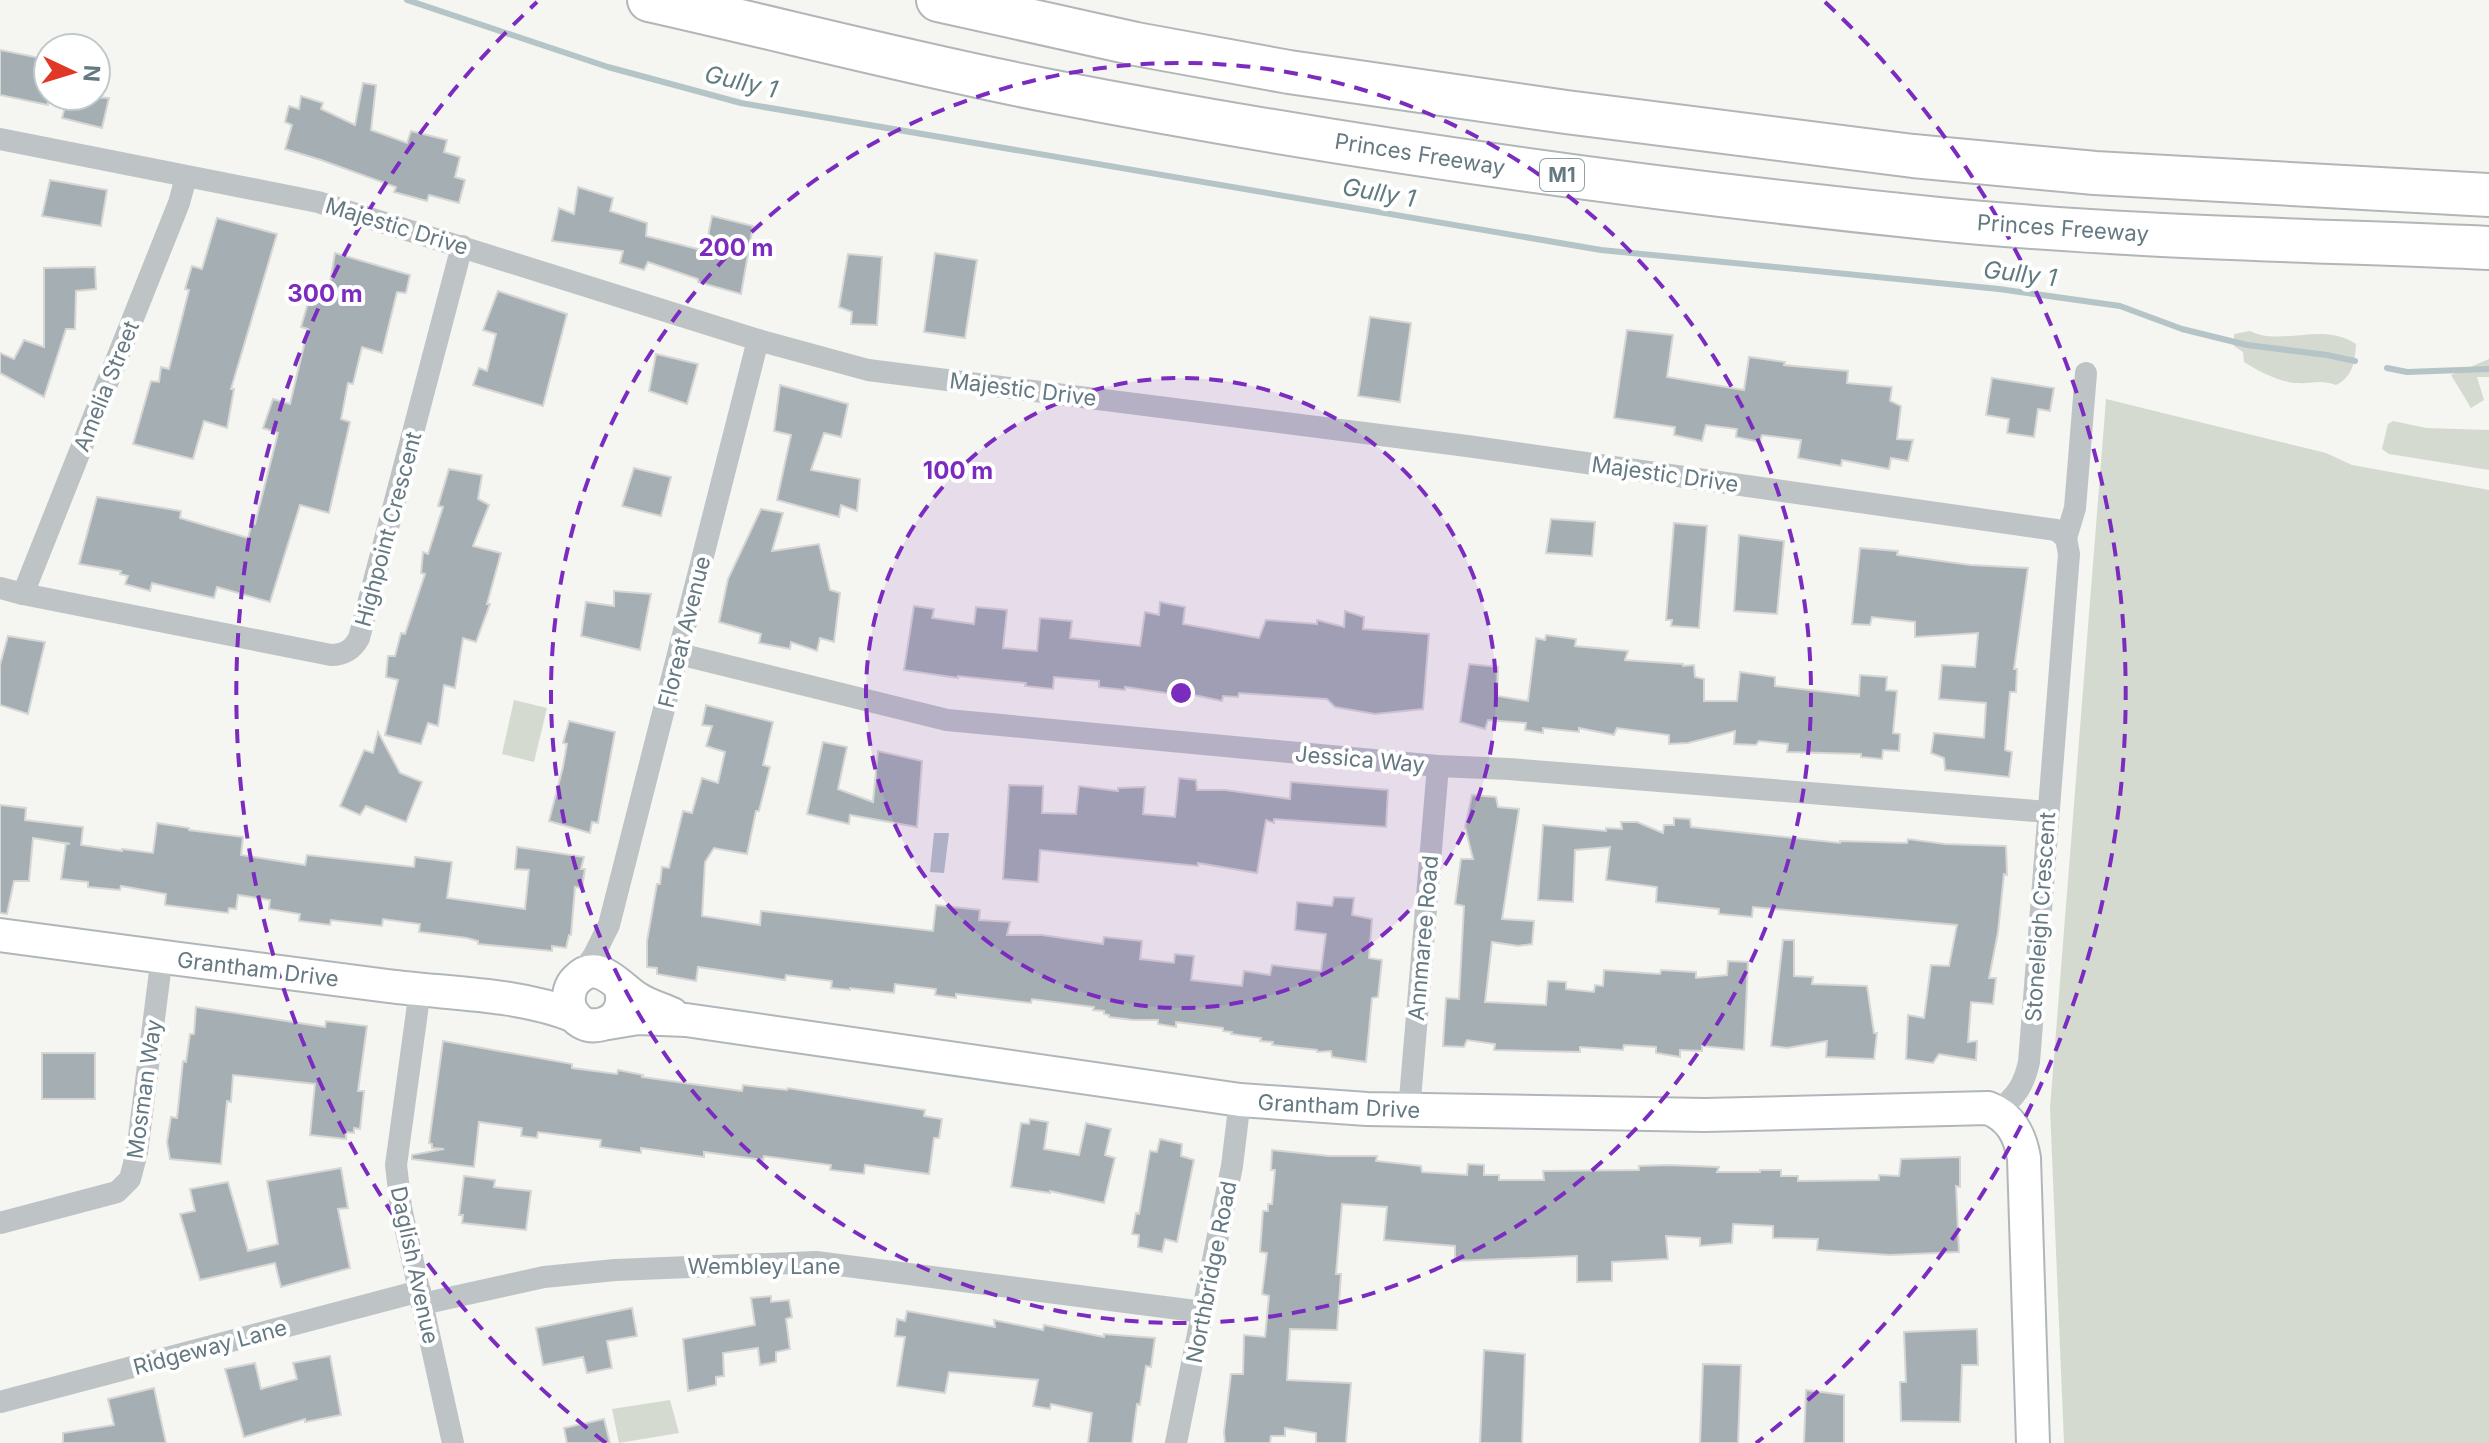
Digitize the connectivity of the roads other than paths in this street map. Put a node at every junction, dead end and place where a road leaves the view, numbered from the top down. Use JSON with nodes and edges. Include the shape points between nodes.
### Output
{"nodes":[{"id":1,"x":649,"y":0,"type":"edge"},
{"id":2,"x":938,"y":0,"type":"edge"},
{"id":3,"x":0,"y":139,"type":"edge"},
{"id":4,"x":186,"y":177,"type":"junction"},
{"id":5,"x":2489,"y":195,"type":"edge"},
{"id":6,"x":462,"y":246,"type":"junction"},
{"id":7,"x":2489,"y":248,"type":"edge"},
{"id":8,"x":758,"y":340,"type":"junction"},
{"id":9,"x":2086,"y":373,"type":"dead end"},
{"id":10,"x":2066,"y":538,"type":"junction"},
{"id":11,"x":0,"y":588,"type":"edge"},
{"id":12,"x":23,"y":594,"type":"junction"},
{"id":13,"x":679,"y":654,"type":"junction"},
{"id":14,"x":1438,"y":766,"type":"junction"},
{"id":15,"x":2048,"y":812,"type":"junction"},
{"id":16,"x":609,"y":925,"type":"junction"},
{"id":17,"x":0,"y":935,"type":"edge"},
{"id":18,"x":162,"y":956,"type":"junction"},
{"id":19,"x":576,"y":980,"type":"junction"},
{"id":20,"x":618,"y":984,"type":"junction"},
{"id":21,"x":420,"y":990,"type":"junction"},
{"id":22,"x":516,"y":1000,"type":"junction"},
{"id":23,"x":575,"y":1016,"type":"junction"},
{"id":24,"x":686,"y":1020,"type":"junction"},
{"id":25,"x":608,"y":1023,"type":"junction"},
{"id":26,"x":1240,"y":1100,"type":"junction"},
{"id":27,"x":1409,"y":1111,"type":"junction"},
{"id":28,"x":1997,"y":1111,"type":"junction"},
{"id":29,"x":0,"y":1223,"type":"edge"},
{"id":30,"x":421,"y":1298,"type":"junction"},
{"id":31,"x":1203,"y":1312,"type":"junction"},
{"id":32,"x":0,"y":1402,"type":"edge"},
{"id":33,"x":453,"y":1443,"type":"edge"},
{"id":34,"x":1176,"y":1443,"type":"edge"},
{"id":35,"x":2033,"y":1443,"type":"edge"}],
"edges":[{"from":1,"to":7,"type":"highway","name":"Princes Freeway","number":"M1","via":[[1046,90],[1490,165],[1943,220]]},
{"from":2,"to":5,"type":"highway","via":[[1289,72],[1850,148],[2095,173]]},
{"from":3,"to":4,"type":"street","name":"Majestic Drive"},
{"from":4,"to":6,"type":"street","name":"Majestic Drive","via":[[318,202]]},
{"from":4,"to":12,"type":"street","name":"Amelia Street"},
{"from":6,"to":8,"type":"street","name":"Majestic Drive"},
{"from":6,"to":12,"type":"street","name":"Highpoint Crescent","via":[[354,647],[331,655]]},
{"from":8,"to":10,"type":"street","name":"Majestic Drive","via":[[868,370],[1467,446],[2056,530]]},
{"from":8,"to":13,"type":"street","name":"Floreat Avenue"},
{"from":9,"to":10,"type":"street","name":"Stoneleigh Crescent","via":[[2075,508]]},
{"from":10,"to":15,"type":"street","name":"Stoneleigh Crescent","via":[[2069,554]]},
{"from":11,"to":12,"type":"street","name":"Highpoint Crescent"},
{"from":13,"to":14,"type":"street","name":"Jessica Way","via":[[947,720]]},
{"from":13,"to":16,"type":"street","name":"Floreat Avenue"},
{"from":14,"to":15,"type":"street","name":"Jessica Way"},
{"from":14,"to":27,"type":"street","name":"Annmaree Road"},
{"from":15,"to":28,"type":"street","name":"Stoneleigh Crescent","via":[[2029,1062],[2020,1090]]},
{"from":16,"to":19,"type":"street","name":"Floreat Avenue"},
{"from":16,"to":20,"type":"street","name":"Floreat Avenue"},
{"from":17,"to":18,"type":"street","name":"Grantham Drive"},
{"from":18,"to":21,"type":"street","name":"Grantham Drive"},
{"from":18,"to":29,"type":"street","name":"Mosman Way","via":[[130,1179],[117,1192]]},
{"from":19,"to":20,"type":"street","name":"Grantham Drive","via":[[596,972]]},
{"from":19,"to":22,"type":"street","name":"Grantham Drive"},
{"from":19,"to":23,"type":"street","via":[[569,998]]},
{"from":20,"to":24,"type":"street","name":"Grantham Drive","via":[[640,1001]]},
{"from":20,"to":25,"type":"street","via":[[622,1005]]},
{"from":21,"to":22,"type":"street","name":"Grantham Drive"},
{"from":21,"to":30,"type":"street","name":"Daglish Avenue","via":[[396,1165]]},
{"from":22,"to":23,"type":"street","name":"Grantham Drive"},
{"from":23,"to":25,"type":"street","name":"Grantham Drive","via":[[589,1025]]},
{"from":24,"to":25,"type":"street","name":"Grantham Drive"},
{"from":24,"to":26,"type":"street","name":"Grantham Drive"},
{"from":26,"to":27,"type":"street","name":"Grantham Drive"},
{"from":26,"to":31,"type":"street","name":"Northbridge Road"},
{"from":27,"to":28,"type":"street","name":"Grantham Drive"},
{"from":28,"to":35,"type":"street","via":[[2013,1125],[2024,1158]]},
{"from":30,"to":31,"type":"street","name":"Wembley Lane","via":[[615,1270],[816,1262]]},
{"from":30,"to":32,"type":"street","name":"Ridgeway Lane"},
{"from":30,"to":33,"type":"street","name":"Daglish Avenue"},
{"from":31,"to":34,"type":"street","name":"Northbridge Road"}]}
